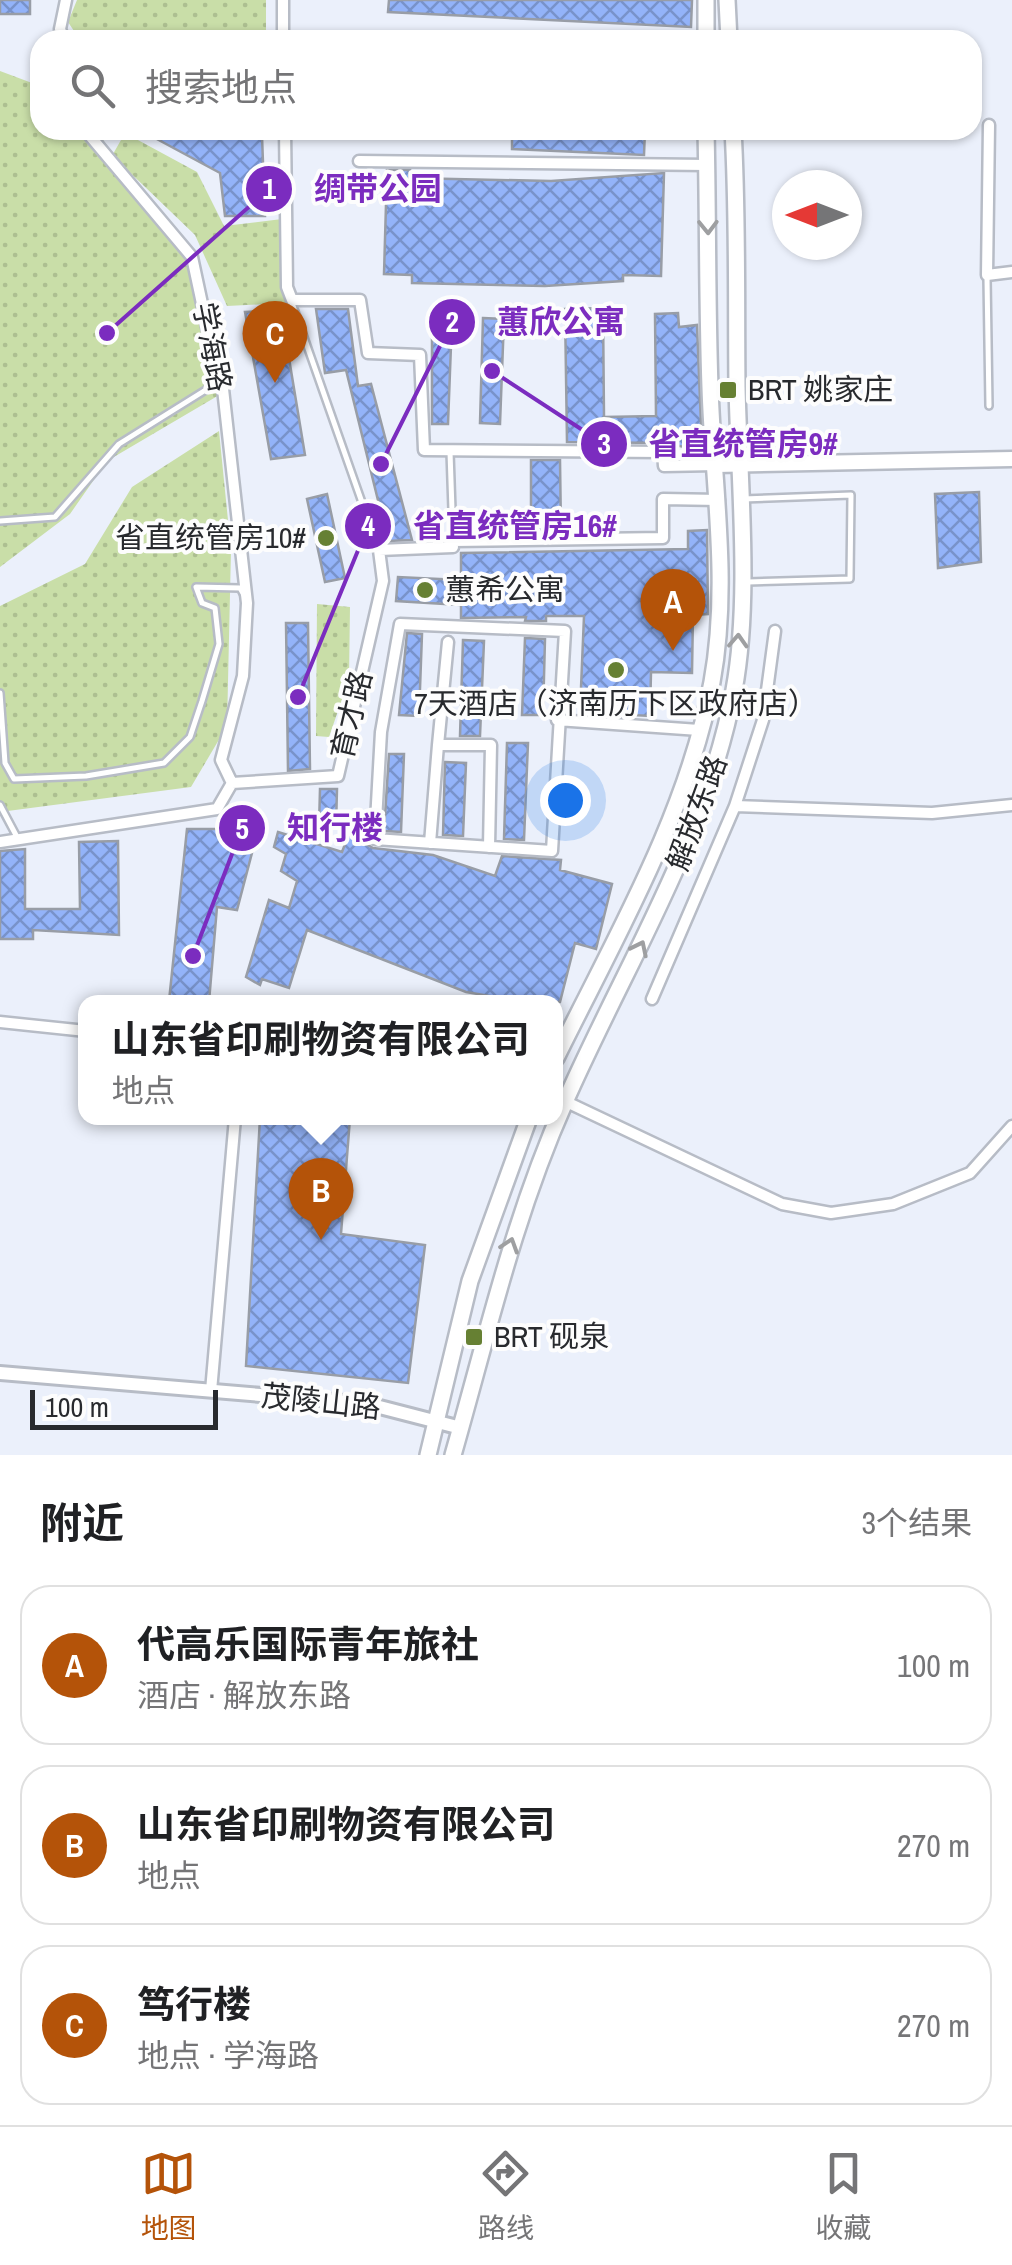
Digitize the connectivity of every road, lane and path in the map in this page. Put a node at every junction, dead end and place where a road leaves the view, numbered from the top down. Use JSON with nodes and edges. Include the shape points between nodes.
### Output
{"nodes":[{"id":1,"x":66,"y":0,"type":"edge"},
{"id":2,"x":282,"y":0,"type":"edge"},
{"id":3,"x":706,"y":0,"type":"edge"},
{"id":4,"x":727,"y":0,"type":"edge"},
{"id":5,"x":63,"y":30,"type":"edge"},
{"id":6,"x":283,"y":30,"type":"edge"},
{"id":7,"x":706,"y":30,"type":"edge"},
{"id":8,"x":728,"y":30,"type":"edge"},
{"id":9,"x":990,"y":125,"type":"dead end"},
{"id":10,"x":93,"y":140,"type":"edge"},
{"id":11,"x":284,"y":140,"type":"edge"},
{"id":12,"x":706,"y":140,"type":"edge"},
{"id":13,"x":734,"y":140,"type":"edge"},
{"id":14,"x":360,"y":161,"type":"dead end"},
{"id":15,"x":707,"y":166,"type":"junction"},
{"id":16,"x":1012,"y":272,"type":"edge"},
{"id":17,"x":987,"y":275,"type":"junction"},
{"id":18,"x":292,"y":300,"type":"junction"},
{"id":19,"x":222,"y":380,"type":"junction"},
{"id":20,"x":989,"y":406,"type":"dead end"},
{"id":21,"x":450,"y":452,"type":"junction"},
{"id":22,"x":1012,"y":459,"type":"edge"},
{"id":23,"x":716,"y":465,"type":"junction"},
{"id":24,"x":741,"y":465,"type":"junction"},
{"id":25,"x":741,"y":499,"type":"junction"},
{"id":26,"x":720,"y":500,"type":"junction"},
{"id":27,"x":0,"y":521,"type":"edge"},
{"id":28,"x":453,"y":544,"type":"junction"},
{"id":29,"x":379,"y":550,"type":"junction"},
{"id":30,"x":740,"y":582,"type":"junction"},
{"id":31,"x":247,"y":602,"type":"junction"},
{"id":32,"x":775,"y":632,"type":"dead end"},
{"id":33,"x":448,"y":642,"type":"dead end"},
{"id":34,"x":0,"y":693,"type":"edge"},
{"id":35,"x":557,"y":720,"type":"junction"},
{"id":36,"x":699,"y":730,"type":"junction"},
{"id":37,"x":438,"y":745,"type":"junction"},
{"id":38,"x":232,"y":783,"type":"junction"},
{"id":39,"x":1012,"y":805,"type":"edge"},
{"id":40,"x":0,"y":806,"type":"edge"},
{"id":41,"x":735,"y":806,"type":"junction"},
{"id":42,"x":18,"y":839,"type":"junction"},
{"id":43,"x":0,"y":842,"type":"edge"},
{"id":44,"x":430,"y":843,"type":"junction"},
{"id":45,"x":488,"y":847,"type":"junction"},
{"id":46,"x":652,"y":999,"type":"dead end"},
{"id":47,"x":0,"y":1022,"type":"edge"},
{"id":48,"x":78,"y":1029,"type":"edge"},
{"id":49,"x":563,"y":1044,"type":"edge"},
{"id":50,"x":563,"y":1094,"type":"edge"},
{"id":51,"x":563,"y":1101,"type":"edge"},
{"id":52,"x":234,"y":1125,"type":"edge"},
{"id":53,"x":526,"y":1125,"type":"edge"},
{"id":54,"x":552,"y":1125,"type":"edge"},
{"id":55,"x":1012,"y":1126,"type":"edge"},
{"id":56,"x":0,"y":1374,"type":"edge"},
{"id":57,"x":211,"y":1391,"type":"junction"},
{"id":58,"x":436,"y":1421,"type":"junction"},
{"id":59,"x":461,"y":1428,"type":"junction"},
{"id":60,"x":428,"y":1455,"type":"edge"},
{"id":61,"x":453,"y":1455,"type":"edge"}],
"edges":[{"from":1,"to":5,"type":"street"},
{"from":2,"to":6,"type":"street"},
{"from":3,"to":7,"type":"main road"},
{"from":4,"to":8,"type":"main road"},
{"from":9,"to":17,"type":"street"},
{"from":10,"to":19,"type":"street","name":"学海路","via":[[192,257]]},
{"from":11,"to":18,"type":"street","name":"育才路"},
{"from":12,"to":15,"type":"main road","name":"解放东路"},
{"from":13,"to":24,"type":"main road","name":"解放东路"},
{"from":14,"to":15,"type":"street"},
{"from":15,"to":23,"type":"main road","name":"解放东路","one_way":true},
{"from":16,"to":17,"type":"street"},
{"from":17,"to":20,"type":"lane"},
{"from":18,"to":21,"type":"street","via":[[360,300],[368,353],[420,355],[424,450]]},
{"from":18,"to":29,"type":"lane","name":"育才路"},
{"from":19,"to":27,"type":"lane","via":[[120,444],[55,517]]},
{"from":19,"to":31,"type":"street","name":"学海路"},
{"from":21,"to":23,"type":"street","via":[[663,452],[664,466]]},
{"from":21,"to":28,"type":"lane"},
{"from":22,"to":24,"type":"main road"},
{"from":23,"to":24,"type":"main road"},
{"from":23,"to":26,"type":"main road","name":"解放东路"},
{"from":24,"to":25,"type":"main road","name":"解放东路"},
{"from":25,"to":30,"type":"main road","name":"解放东路"},
{"from":25,"to":30,"type":"lane","via":[[851,495],[850,579]]},
{"from":26,"to":28,"type":"street","via":[[663,499],[662,538]]},
{"from":26,"to":36,"type":"main road","name":"解放东路","via":[[718,642]]},
{"from":28,"to":29,"type":"street"},
{"from":29,"to":38,"type":"street","name":"育才路","via":[[383,580],[338,776]]},
{"from":50,"to":30,"type":"main road","name":"解放东路","one_way":true,"via":[[666,895],[707,797],[735,686]]},
{"from":31,"to":34,"type":"lane","via":[[240,588],[196,587],[202,603],[215,608],[219,644],[190,736],[164,763],[86,776],[14,778],[4,763]]},
{"from":31,"to":38,"type":"street","name":"学海路","via":[[243,676],[221,760]]},
{"from":32,"to":41,"type":"street","via":[[763,720]]},
{"from":33,"to":37,"type":"street"},
{"from":35,"to":36,"type":"street"},
{"from":35,"to":44,"type":"street","via":[[565,631],[400,624],[382,732],[375,840]]},
{"from":35,"to":45,"type":"street","via":[[552,851]]},
{"from":36,"to":49,"type":"main road","name":"解放东路","via":[[638,892]]},
{"from":37,"to":44,"type":"street"},
{"from":37,"to":45,"type":"street","via":[[491,745]]},
{"from":38,"to":42,"type":"street","via":[[218,809]]},
{"from":39,"to":41,"type":"street","via":[[932,813]]},
{"from":40,"to":42,"type":"lane"},
{"from":41,"to":46,"type":"street"},
{"from":42,"to":43,"type":"street"},
{"from":44,"to":45,"type":"street"},
{"from":47,"to":48,"type":"street"},
{"from":51,"to":55,"type":"street","via":[[782,1204],[831,1213],[894,1204],[970,1173]]},
{"from":52,"to":57,"type":"street"},
{"from":53,"to":58,"type":"main road","via":[[470,1281]]},
{"from":59,"to":54,"type":"main road","name":"解放东路","one_way":true,"via":[[497,1286]]},
{"from":56,"to":57,"type":"street","name":"茂陵山路"},
{"from":57,"to":58,"type":"street","name":"茂陵山路","via":[[368,1404]]},
{"from":58,"to":59,"type":"street","name":"茂陵山路"},
{"from":58,"to":60,"type":"main road"},
{"from":59,"to":61,"type":"main road","name":"解放东路"}]}
